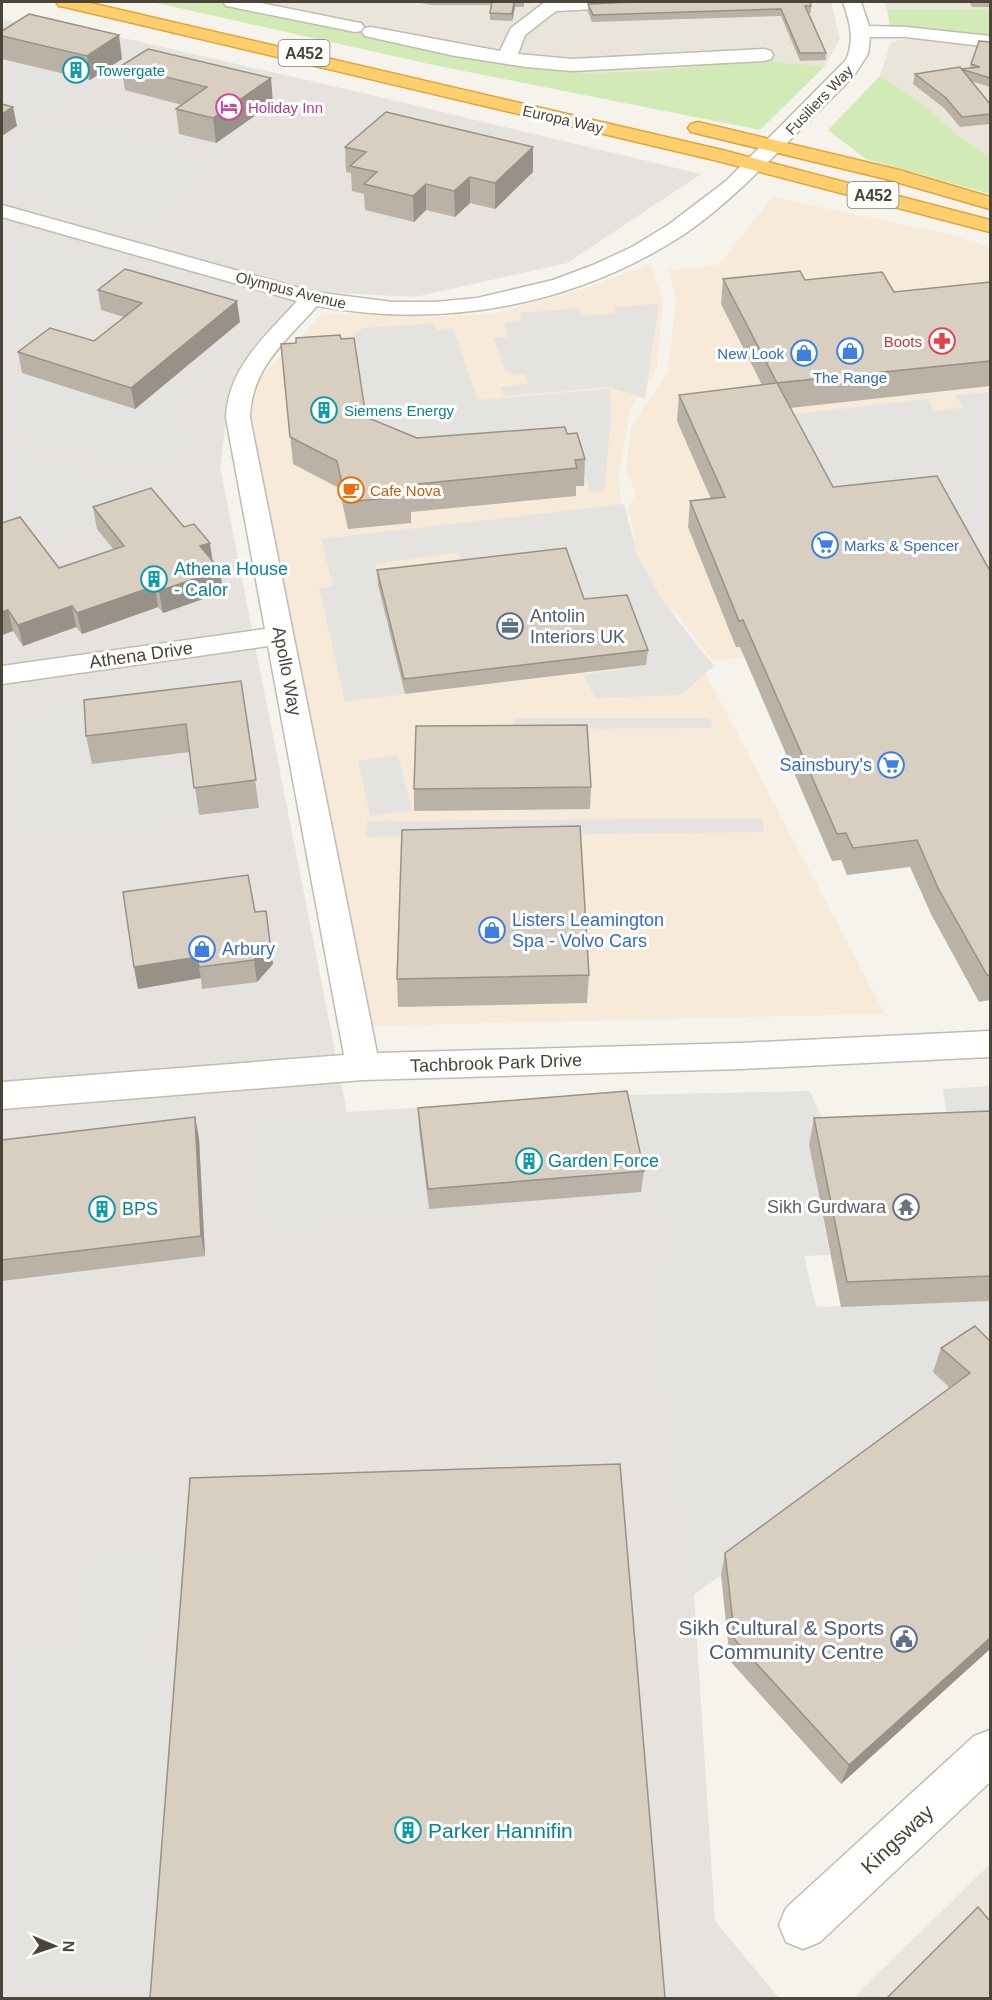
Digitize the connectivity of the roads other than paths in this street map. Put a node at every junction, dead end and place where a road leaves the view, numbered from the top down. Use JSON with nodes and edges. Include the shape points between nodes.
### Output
{"nodes":[{"id":1,"x":65,"y":2,"type":"edge"},
{"id":2,"x":232,"y":2,"type":"edge"},
{"id":3,"x":634,"y":2,"type":"edge"},
{"id":4,"x":852,"y":2,"type":"edge"},
{"id":5,"x":549,"y":4,"type":"edge"},
{"id":6,"x":269,"y":5,"type":"edge"},
{"id":7,"x":134,"y":18,"type":"junction"},
{"id":8,"x":861,"y":31,"type":"junction"},
{"id":9,"x":990,"y":42,"type":"edge"},
{"id":10,"x":764,"y":55,"type":"dead end"},
{"id":11,"x":507,"y":57,"type":"junction"},
{"id":12,"x":434,"y":76,"type":"junction"},
{"id":13,"x":541,"y":94,"type":"dead end"},
{"id":14,"x":681,"y":124,"type":"dead end"},
{"id":15,"x":764,"y":156,"type":"junction"},
{"id":16,"x":990,"y":203,"type":"edge"},
{"id":17,"x":2,"y":210,"type":"edge"},
{"id":18,"x":990,"y":216,"type":"edge"},
{"id":19,"x":990,"y":226,"type":"edge"},
{"id":20,"x":312,"y":298,"type":"junction"},
{"id":21,"x":280,"y":636,"type":"junction"},
{"id":22,"x":2,"y":675,"type":"edge"},
{"id":23,"x":990,"y":1044,"type":"edge"},
{"id":24,"x":363,"y":1067,"type":"junction"},
{"id":25,"x":2,"y":1096,"type":"edge"},
{"id":26,"x":990,"y":1752,"type":"edge"},
{"id":27,"x":803,"y":1925,"type":"dead end"}],
"edges":[{"from":1,"to":7,"type":"highway","name":"Europa Way","number":"A452"},
{"from":2,"to":6,"type":"street"},
{"from":3,"to":5,"type":"street"},
{"from":4,"to":8,"type":"street","name":"Fusiliers Way"},
{"from":5,"to":11,"type":"street","via":[[518,32]]},
{"from":6,"to":11,"type":"street","via":[[455,50]]},
{"from":7,"to":12,"type":"highway","name":"Europa Way","number":"A452"},
{"from":7,"to":15,"type":"highway","name":"Europa Way","number":"A452"},
{"from":8,"to":9,"type":"street"},
{"from":8,"to":15,"type":"street","name":"Fusiliers Way","via":[[861,52],[855,62]]},
{"from":10,"to":11,"type":"street","via":[[572,65]]},
{"from":12,"to":13,"type":"highway","name":"Europa Way","number":"A452"},
{"from":12,"to":15,"type":"highway","via":[[726,145],[752,158]]},
{"from":14,"to":15,"type":"highway","name":"Europa Way","number":"A452"},
{"from":15,"to":16,"type":"highway","name":"Europa Way","number":"A452","via":[[892,174]]},
{"from":15,"to":18,"type":"highway","via":[[776,155],[789,162]]},
{"from":15,"to":19,"type":"highway","name":"Europa Way","number":"A452"},
{"from":15,"to":20,"type":"street","name":"Olympus Avenue","via":[[712,204],[656,242],[602,268],[529,294],[483,304],[414,309]]},
{"from":17,"to":20,"type":"street","name":"Olympus Avenue"},
{"from":20,"to":21,"type":"street","name":"Apollo Way","via":[[252,366],[238,404],[242,443]]},
{"from":21,"to":22,"type":"street","name":"Athena Drive"},
{"from":21,"to":24,"type":"street","name":"Apollo Way"},
{"from":23,"to":24,"type":"street","name":"Tachbrook Park Drive"},
{"from":24,"to":25,"type":"street","name":"Tachbrook Park Drive"},
{"from":26,"to":27,"type":"street","name":"Kingsway"}]}
